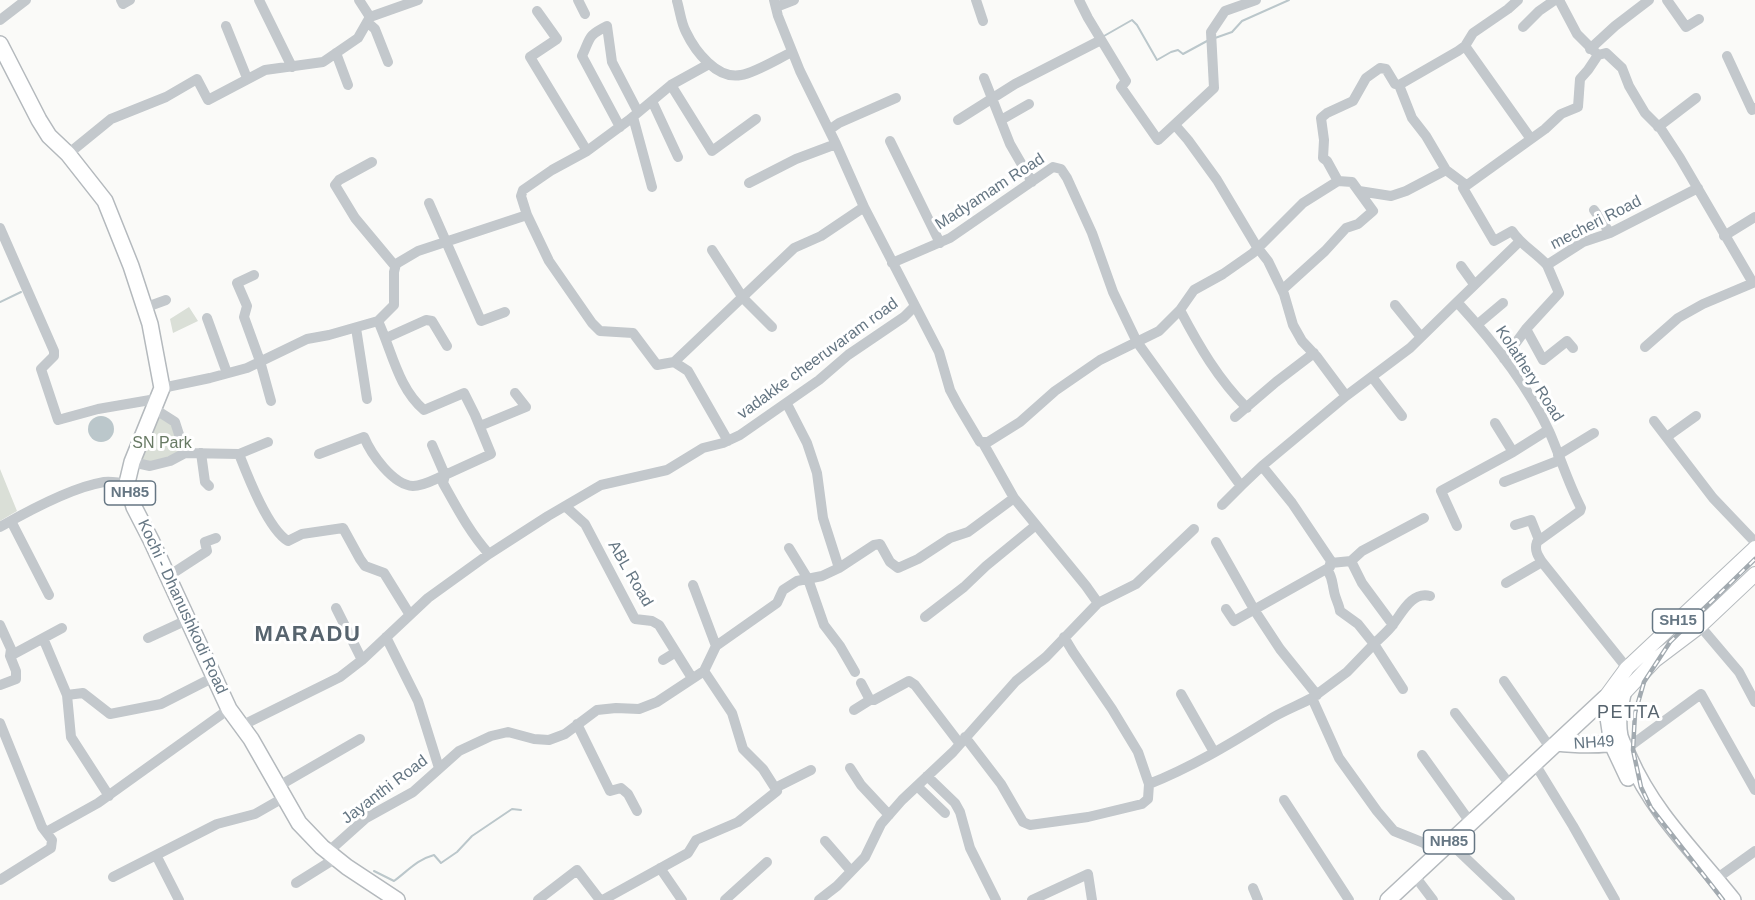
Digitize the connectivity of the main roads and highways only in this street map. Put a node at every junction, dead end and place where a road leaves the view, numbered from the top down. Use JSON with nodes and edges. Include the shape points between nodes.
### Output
{"nodes":[{"id":1,"x":0,"y":44,"type":"edge"},
{"id":2,"x":1755,"y":548,"type":"edge"},
{"id":3,"x":1753,"y":581,"type":"edge"},
{"id":4,"x":1623,"y":694,"type":"junction"},
{"id":5,"x":1605,"y":698,"type":"junction"},
{"id":6,"x":1620,"y":744,"type":"junction"},
{"id":7,"x":1557,"y":746,"type":"junction"},
{"id":8,"x":1397,"y":897,"type":"edge"},
{"id":9,"x":397,"y":900,"type":"edge"},
{"id":10,"x":1720,"y":900,"type":"edge"},
{"id":11,"x":1732,"y":900,"type":"edge"}],
"edges":[{"from":1,"to":9,"type":"highway","name":"Kochi - Dhanushkodi Road","number":"NH85","via":[[49,136],[105,201],[150,324],[157,398],[127,483],[134,507],[229,709],[251,739],[299,823],[332,855]]},
{"from":2,"to":5,"type":"main road","number":"SH15","via":[[1627,668]]},
{"from":3,"to":4,"type":"main road","via":[[1655,660]]},
{"from":4,"to":5,"type":"highway"},
{"from":4,"to":6,"type":"highway","via":[[1618,715]]},
{"from":5,"to":6,"type":"highway"},
{"from":5,"to":7,"type":"highway"},
{"from":6,"to":7,"type":"highway","name":"NH49","number":"NH49"},
{"from":6,"to":10,"type":"highway","via":[[1643,806]]},
{"from":6,"to":11,"type":"highway","via":[[1651,800]]},
{"from":7,"to":8,"type":"highway","number":"NH85","via":[[1470,822],[1414,875]]}]}
